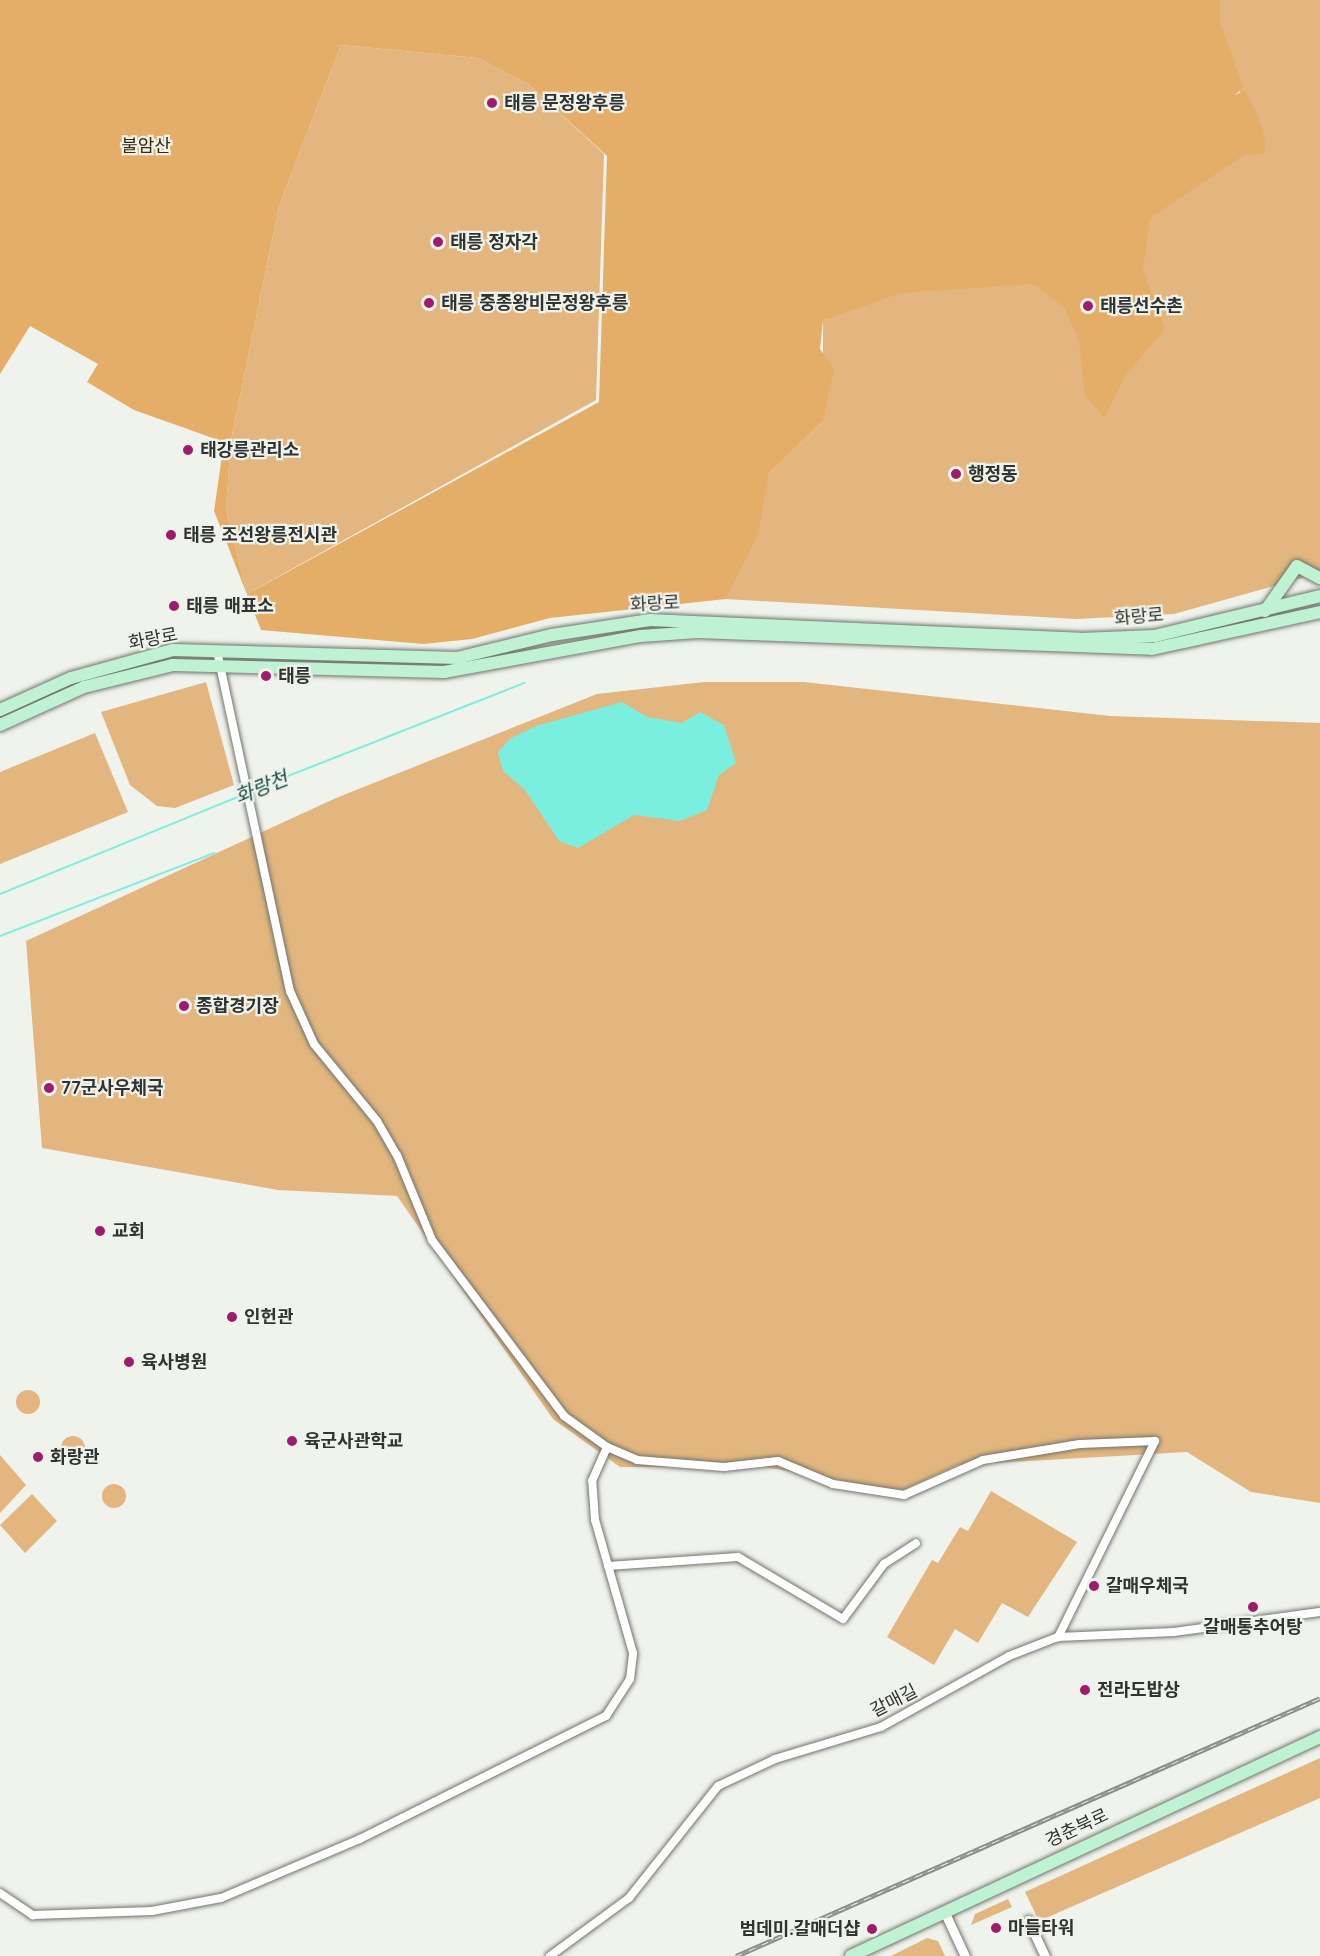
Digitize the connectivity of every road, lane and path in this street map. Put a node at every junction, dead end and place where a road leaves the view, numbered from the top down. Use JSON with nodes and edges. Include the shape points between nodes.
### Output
{"nodes":[{"id":1,"x":1320,"y":578,"type":"edge"},
{"id":2,"x":1320,"y":596,"type":"edge"},
{"id":3,"x":1267,"y":611,"type":"junction"},
{"id":4,"x":1320,"y":612,"type":"edge"},
{"id":5,"x":1224,"y":638,"type":"junction"},
{"id":6,"x":218,"y":657,"type":"junction"},
{"id":7,"x":0,"y":710,"type":"edge"},
{"id":8,"x":0,"y":725,"type":"edge"},
{"id":9,"x":607,"y":1447,"type":"junction"},
{"id":10,"x":916,"y":1543,"type":"dead end"},
{"id":11,"x":608,"y":1566,"type":"junction"},
{"id":12,"x":1320,"y":1612,"type":"edge"},
{"id":13,"x":1058,"y":1637,"type":"junction"},
{"id":14,"x":1320,"y":1737,"type":"edge"},
{"id":15,"x":0,"y":1893,"type":"edge"},
{"id":16,"x":944,"y":1911,"type":"junction"},
{"id":17,"x":1028,"y":1920,"type":"dead end"},
{"id":18,"x":550,"y":1956,"type":"edge"},
{"id":19,"x":851,"y":1956,"type":"edge"},
{"id":20,"x":965,"y":1956,"type":"edge"},
{"id":21,"x":1045,"y":1956,"type":"edge"}],
"edges":[{"from":1,"to":3,"type":"main road","via":[[1297,566]]},
{"from":2,"to":3,"type":"main road","name":"화랑로"},
{"from":3,"to":5,"type":"main road","via":[[1274,620]]},
{"from":3,"to":6,"type":"main road","name":"화랑로","via":[[1144,637],[1080,639],[650,620],[552,634],[457,658]]},
{"from":4,"to":5,"type":"main road","name":"화랑로"},
{"from":5,"to":6,"type":"main road","name":"화랑로","via":[[1152,649],[1108,649],[697,632],[641,636],[444,672]]},
{"from":6,"to":7,"type":"main road","name":"화랑로","via":[[173,650],[115,665]]},
{"from":6,"to":8,"type":"main road","name":"화랑로","via":[[84,687]]},
{"from":6,"to":9,"type":"street","via":[[290,991],[314,1044],[378,1121],[432,1240],[564,1416]]},
{"from":9,"to":11,"type":"street","via":[[592,1481],[595,1520]]},
{"from":9,"to":13,"type":"street","via":[[648,1461],[724,1467],[778,1461],[833,1484],[904,1495],[983,1460],[1080,1444],[1155,1441]]},
{"from":10,"to":11,"type":"street","via":[[884,1564],[843,1619],[738,1557]]},
{"from":11,"to":15,"type":"street","via":[[633,1653],[630,1679],[606,1716],[360,1839],[221,1898],[152,1911],[33,1915]]},
{"from":12,"to":13,"type":"street","name":"갈매길","via":[[1174,1632]]},
{"from":13,"to":18,"type":"street","name":"갈매길","via":[[1009,1656],[881,1727],[775,1759],[718,1786],[629,1898]]},
{"from":14,"to":16,"type":"main road","name":"경춘북로"},
{"from":16,"to":19,"type":"main road","name":"경춘북로"},
{"from":16,"to":20,"type":"street"},
{"from":17,"to":21,"type":"street"}]}
